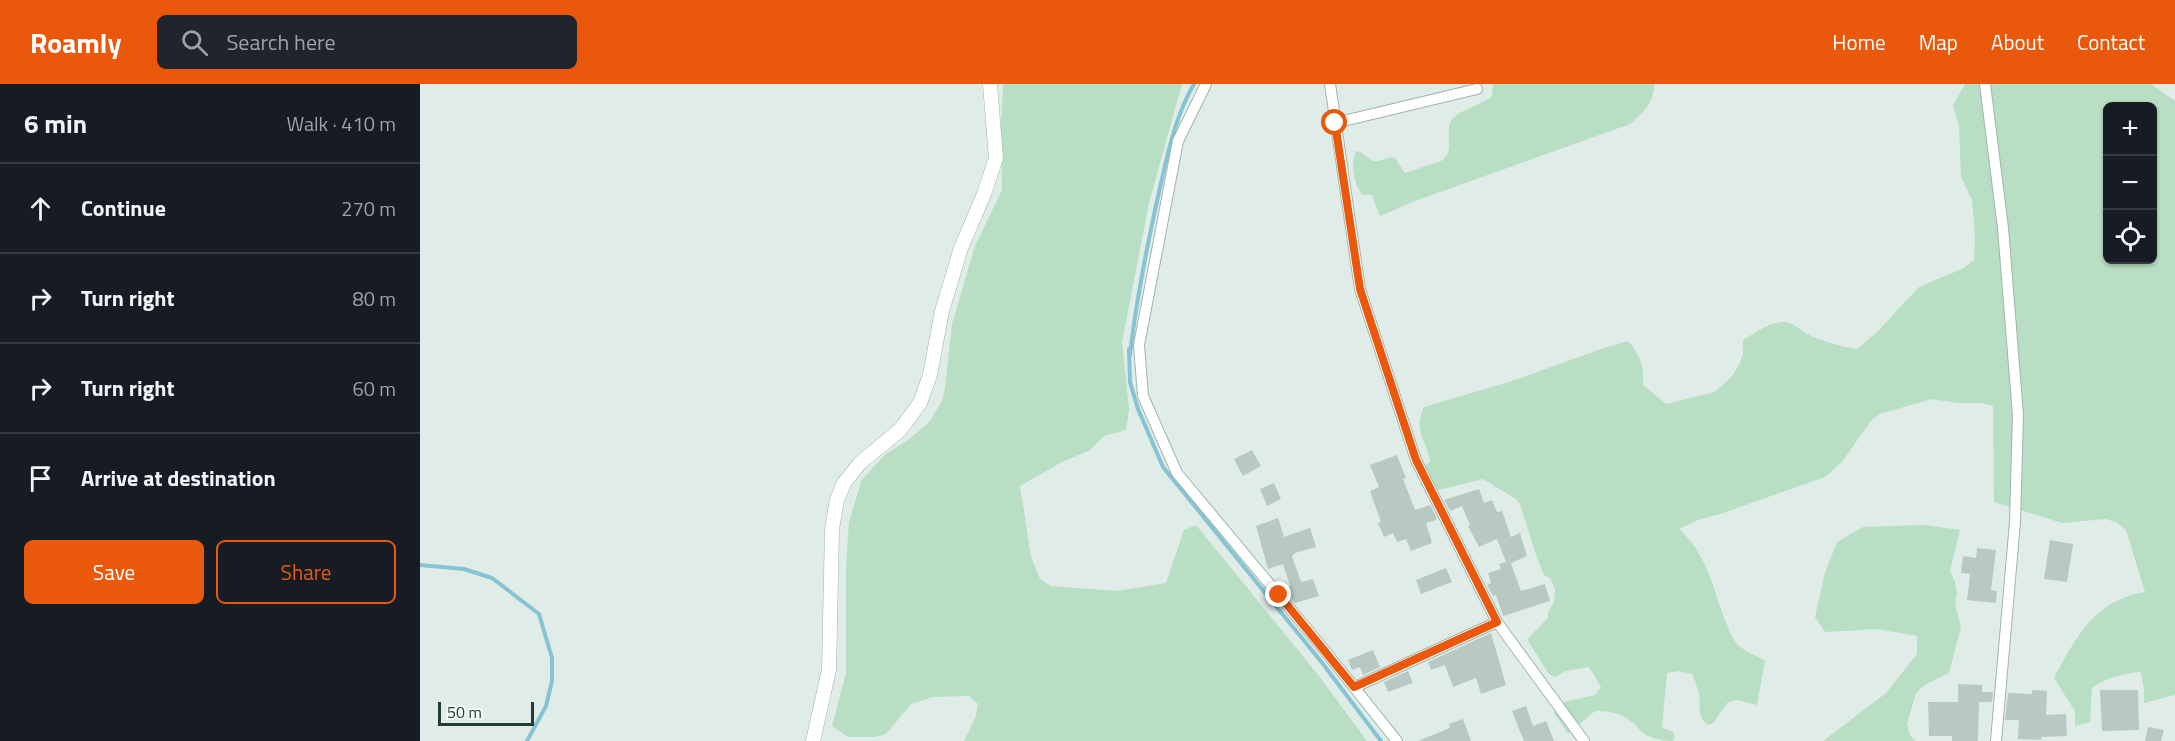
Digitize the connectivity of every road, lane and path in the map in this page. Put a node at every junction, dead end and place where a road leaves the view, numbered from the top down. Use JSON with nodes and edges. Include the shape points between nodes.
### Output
{"nodes":[{"id":1,"x":990,"y":84,"type":"edge"},
{"id":2,"x":1206,"y":84,"type":"edge"},
{"id":3,"x":1330,"y":84,"type":"edge"},
{"id":4,"x":1985,"y":84,"type":"edge"},
{"id":5,"x":1478,"y":89,"type":"dead end"},
{"id":6,"x":1335,"y":123,"type":"junction"},
{"id":7,"x":1497,"y":622,"type":"junction"},
{"id":8,"x":1354,"y":687,"type":"junction"},
{"id":9,"x":813,"y":741,"type":"edge"},
{"id":10,"x":1397,"y":741,"type":"edge"},
{"id":11,"x":1584,"y":741,"type":"edge"},
{"id":12,"x":1996,"y":741,"type":"edge"}],
"edges":[{"from":1,"to":9,"type":"main road","via":[[996,158],[961,248],[920,403],[900,430],[860,463],[844,483],[837,500],[832,530],[829,670]]},
{"from":2,"to":8,"type":"street","via":[[1178,141],[1139,345],[1143,396],[1177,472]]},
{"from":3,"to":6,"type":"street"},
{"from":4,"to":12,"type":"street","via":[[2003,228],[2018,415],[2015,522]]},
{"from":5,"to":6,"type":"street"},
{"from":6,"to":7,"type":"street","via":[[1360,289],[1416,460]]},
{"from":7,"to":8,"type":"street"},
{"from":7,"to":11,"type":"street"},
{"from":8,"to":10,"type":"street"}]}
